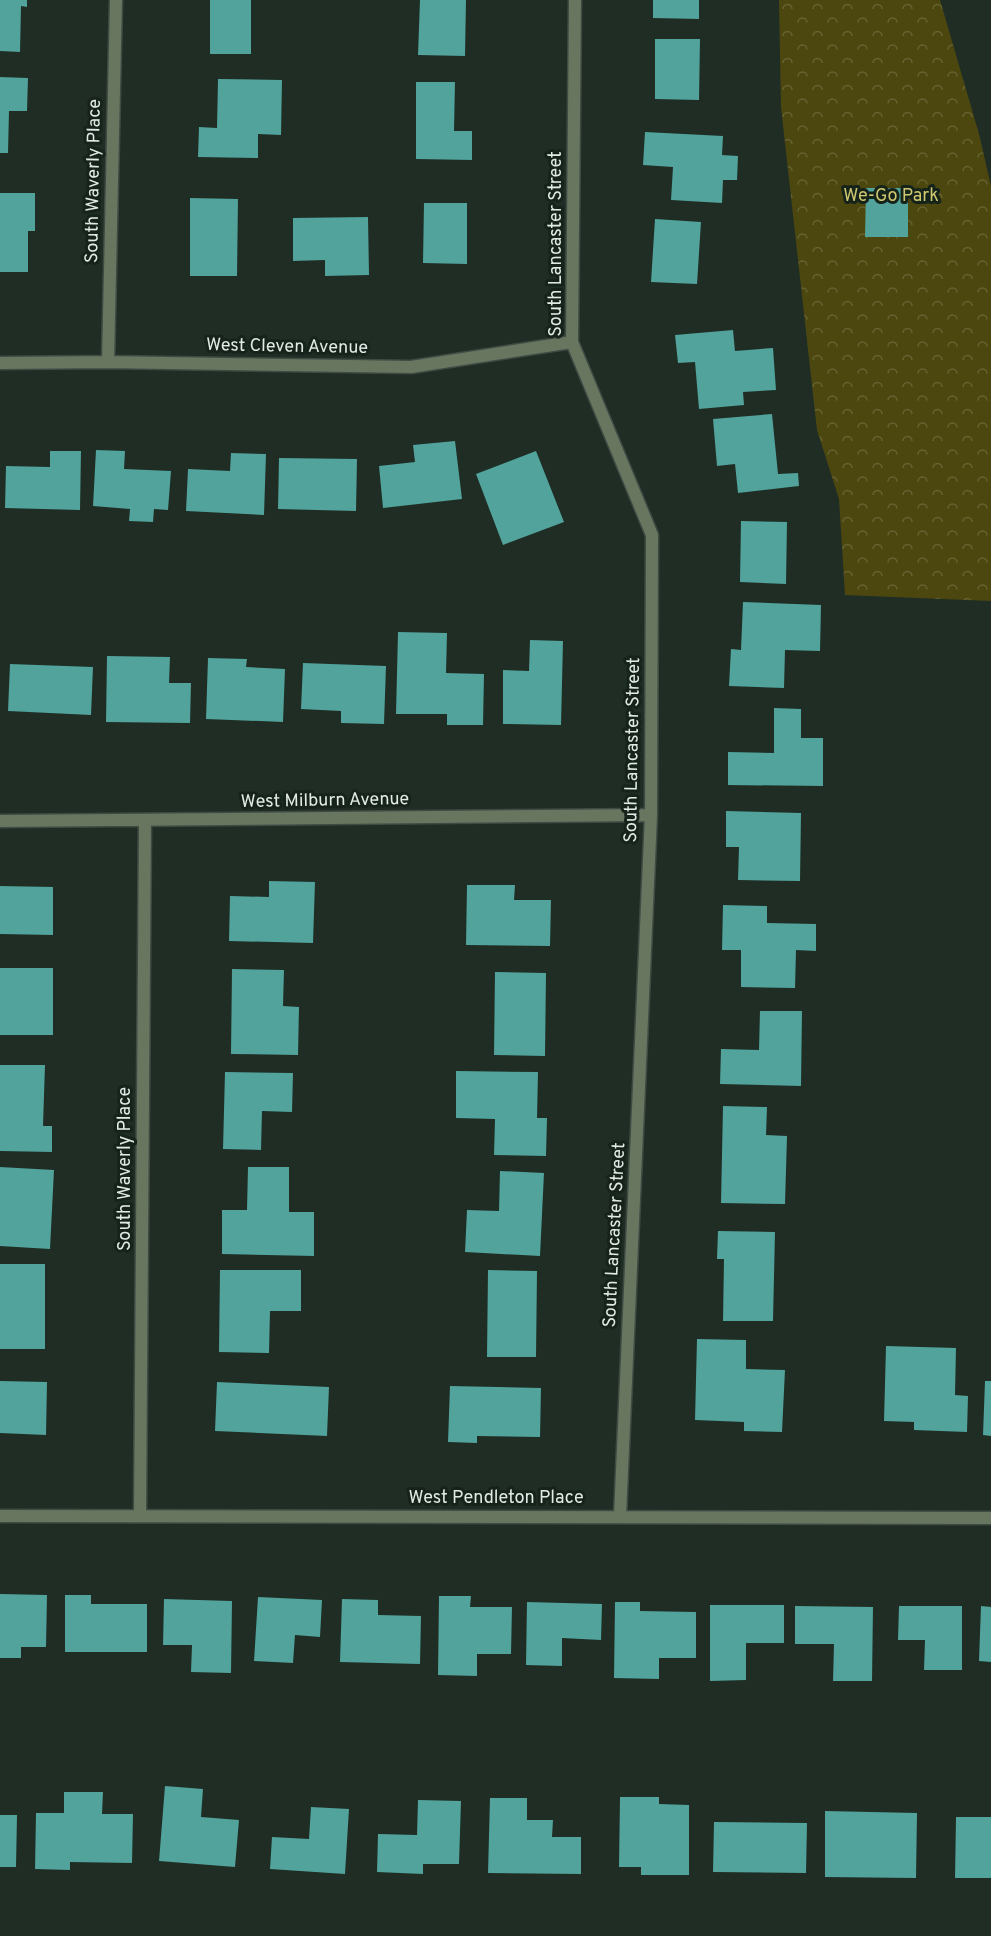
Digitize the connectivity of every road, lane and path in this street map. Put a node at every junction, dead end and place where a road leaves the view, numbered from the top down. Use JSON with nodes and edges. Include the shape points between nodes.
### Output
{"nodes":[{"id":1,"x":116,"y":0,"type":"edge"},
{"id":2,"x":575,"y":0,"type":"edge"},
{"id":3,"x":572,"y":342,"type":"junction"},
{"id":4,"x":108,"y":362,"type":"junction"},
{"id":5,"x":0,"y":363,"type":"edge"},
{"id":6,"x":651,"y":815,"type":"junction"},
{"id":7,"x":145,"y":821,"type":"junction"},
{"id":8,"x":0,"y":822,"type":"edge"},
{"id":9,"x":0,"y":1516,"type":"edge"},
{"id":10,"x":140,"y":1516,"type":"junction"},
{"id":11,"x":620,"y":1516,"type":"junction"},
{"id":12,"x":991,"y":1518,"type":"edge"}],
"edges":[{"from":1,"to":4,"type":"street","name":"South Waverly Place"},
{"from":2,"to":3,"type":"street","name":"South Lancaster Street"},
{"from":3,"to":4,"type":"street","name":"West Cleven Avenue","via":[[411,367]]},
{"from":3,"to":6,"type":"street","name":"South Lancaster Street","via":[[652,535]]},
{"from":4,"to":5,"type":"street","name":"West Cleven Avenue"},
{"from":6,"to":7,"type":"street","name":"West Milburn Avenue"},
{"from":6,"to":11,"type":"street","name":"South Lancaster Street"},
{"from":7,"to":8,"type":"street","name":"West Milburn Avenue"},
{"from":7,"to":10,"type":"street","name":"South Waverly Place"},
{"from":9,"to":10,"type":"street","name":"West Pendleton Place"},
{"from":10,"to":11,"type":"street","name":"West Pendleton Place"},
{"from":11,"to":12,"type":"street","name":"West Pendleton Place"}]}
